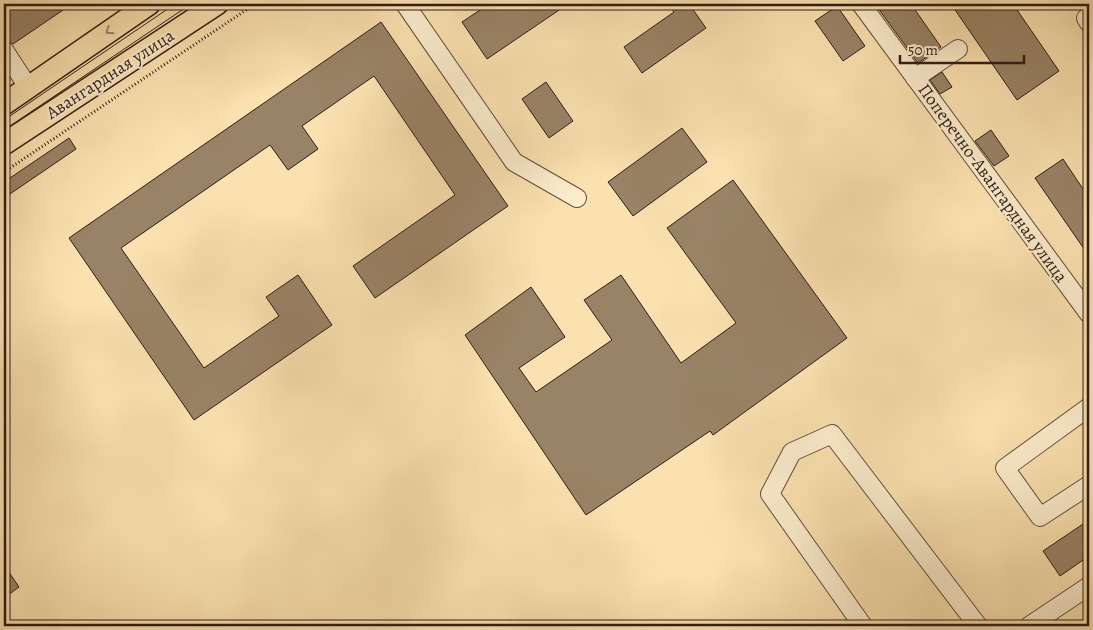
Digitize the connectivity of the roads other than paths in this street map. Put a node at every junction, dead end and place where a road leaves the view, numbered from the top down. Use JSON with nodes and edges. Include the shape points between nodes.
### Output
{"nodes":[{"id":1,"x":149,"y":4,"type":"edge"},
{"id":2,"x":217,"y":4,"type":"edge"},
{"id":3,"x":405,"y":4,"type":"edge"},
{"id":4,"x":861,"y":4,"type":"edge"},
{"id":5,"x":1089,"y":16,"type":"edge"},
{"id":6,"x":1089,"y":23,"type":"edge"},
{"id":7,"x":958,"y":49,"type":"dead end"},
{"id":8,"x":4,"y":50,"type":"edge"},
{"id":9,"x":915,"y":78,"type":"junction"},
{"id":10,"x":28,"y":87,"type":"junction"},
{"id":11,"x":4,"y":104,"type":"edge"},
{"id":12,"x":4,"y":144,"type":"edge"},
{"id":13,"x":577,"y":198,"type":"dead end"},
{"id":14,"x":1089,"y":314,"type":"edge"},
{"id":15,"x":1089,"y":407,"type":"edge"},
{"id":16,"x":1089,"y":485,"type":"edge"},
{"id":17,"x":1089,"y":586,"type":"edge"},
{"id":18,"x":862,"y":626,"type":"edge"},
{"id":19,"x":978,"y":626,"type":"edge"},
{"id":20,"x":1029,"y":626,"type":"edge"}],
"edges":[{"from":1,"to":10,"type":"main road","name":"Авангардная улица","one_way":true},
{"from":2,"to":12,"type":"main road","name":"Авангардная улица"},
{"from":3,"to":13,"type":"street","via":[[514,162]]},
{"from":4,"to":9,"type":"street","name":"Поперечно-Авангардная улица"},
{"from":5,"to":6,"type":"street","via":[[1086,18]]},
{"from":7,"to":9,"type":"street"},
{"from":8,"to":10,"type":"street"},
{"from":9,"to":14,"type":"street","name":"Поперечно-Авангардная улица"},
{"from":10,"to":11,"type":"main road","name":"Авангардная улица"},
{"from":15,"to":16,"type":"street","via":[[1005,468],[1040,517]]},
{"from":17,"to":20,"type":"street"},
{"from":18,"to":19,"type":"street","via":[[770,494],[792,452],[832,434]]}]}
